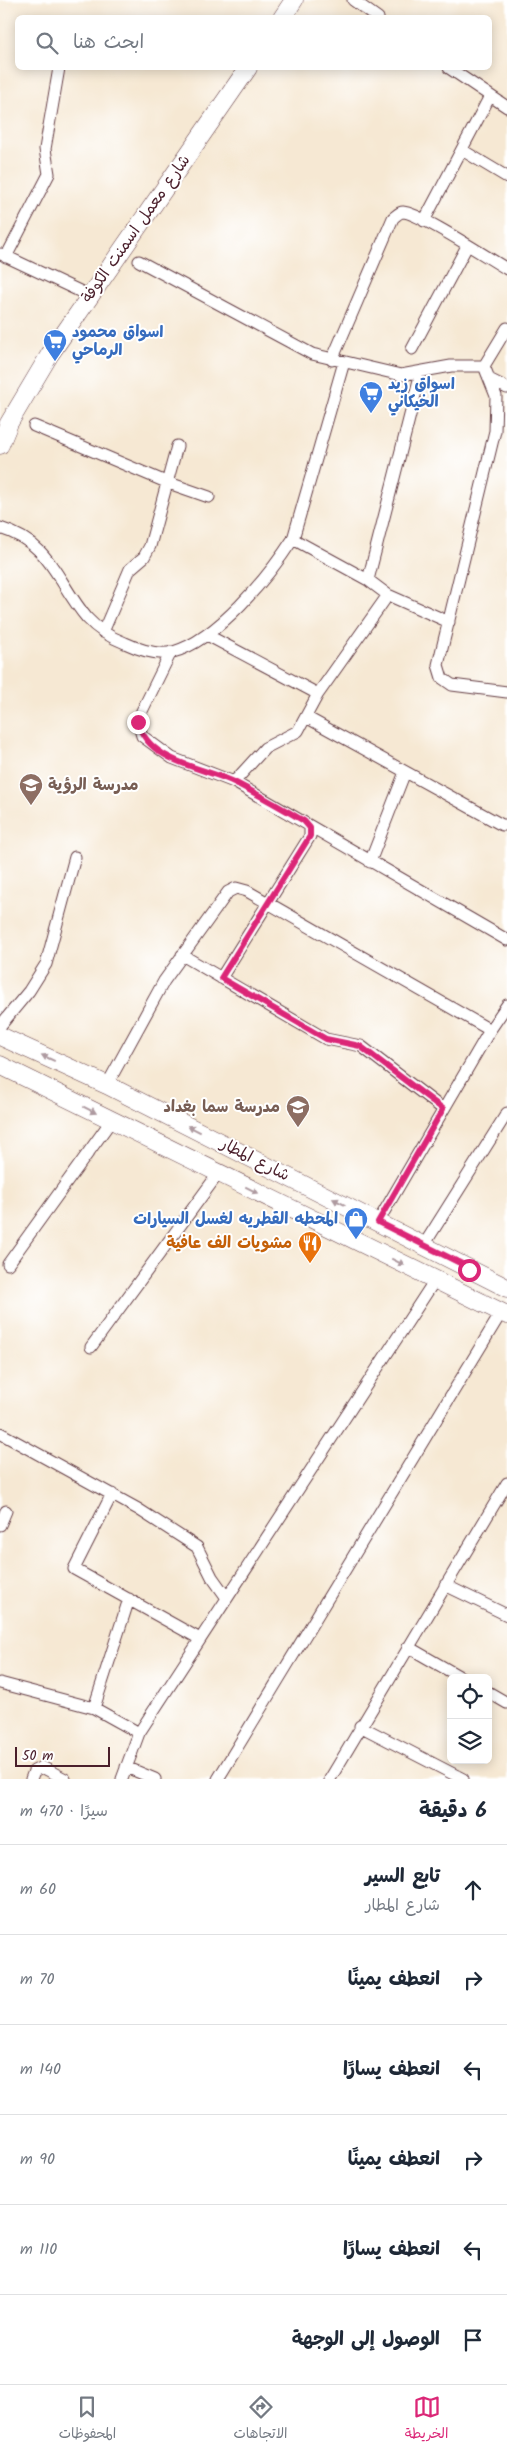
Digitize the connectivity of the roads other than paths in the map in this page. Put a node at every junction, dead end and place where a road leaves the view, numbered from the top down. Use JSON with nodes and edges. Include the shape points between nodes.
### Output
{"nodes":[{"id":1,"x":294,"y":0,"type":"edge"},
{"id":2,"x":353,"y":0,"type":"edge"},
{"id":3,"x":284,"y":15,"type":"edge"},
{"id":4,"x":374,"y":15,"type":"edge"},
{"id":5,"x":60,"y":70,"type":"edge"},
{"id":6,"x":247,"y":70,"type":"edge"},
{"id":7,"x":452,"y":70,"type":"edge"},
{"id":8,"x":490,"y":96,"type":"junction"},
{"id":9,"x":507,"y":107,"type":"edge"},
{"id":10,"x":462,"y":150,"type":"junction"},
{"id":11,"x":507,"y":177,"type":"edge"},
{"id":12,"x":424,"y":221,"type":"junction"},
{"id":13,"x":467,"y":246,"type":"junction"},
{"id":14,"x":3,"y":255,"type":"edge"},
{"id":15,"x":139,"y":261,"type":"dead end"},
{"id":16,"x":507,"y":269,"type":"edge"},
{"id":17,"x":90,"y":296,"type":"junction"},
{"id":18,"x":507,"y":328,"type":"edge"},
{"id":19,"x":412,"y":349,"type":"dead end"},
{"id":20,"x":332,"y":360,"type":"junction"},
{"id":21,"x":344,"y":362,"type":"junction"},
{"id":22,"x":484,"y":366,"type":"junction"},
{"id":23,"x":421,"y":372,"type":"junction"},
{"id":24,"x":491,"y":380,"type":"junction"},
{"id":25,"x":507,"y":388,"type":"edge"},
{"id":26,"x":34,"y":426,"type":"dead end"},
{"id":27,"x":0,"y":445,"type":"edge"},
{"id":28,"x":177,"y":446,"type":"dead end"},
{"id":29,"x":166,"y":482,"type":"junction"},
{"id":30,"x":210,"y":497,"type":"dead end"},
{"id":31,"x":0,"y":528,"type":"edge"},
{"id":32,"x":293,"y":539,"type":"junction"},
{"id":33,"x":368,"y":580,"type":"junction"},
{"id":34,"x":388,"y":595,"type":"junction"},
{"id":35,"x":449,"y":622,"type":"junction"},
{"id":36,"x":103,"y":632,"type":"junction"},
{"id":37,"x":206,"y":635,"type":"junction"},
{"id":38,"x":172,"y":652,"type":"junction"},
{"id":39,"x":507,"y":692,"type":"edge"},
{"id":40,"x":318,"y":694,"type":"junction"},
{"id":41,"x":306,"y":717,"type":"junction"},
{"id":42,"x":405,"y":772,"type":"junction"},
{"id":43,"x":234,"y":782,"type":"junction"},
{"id":44,"x":507,"y":825,"type":"edge"},
{"id":45,"x":310,"y":828,"type":"junction"},
{"id":46,"x":75,"y":856,"type":"dead end"},
{"id":47,"x":370,"y":862,"type":"junction"},
{"id":48,"x":268,"y":903,"type":"junction"},
{"id":49,"x":507,"y":940,"type":"edge"},
{"id":50,"x":182,"y":955,"type":"junction"},
{"id":51,"x":221,"y":978,"type":"junction"},
{"id":52,"x":507,"y":1005,"type":"edge"},
{"id":53,"x":0,"y":1026,"type":"edge"},
{"id":54,"x":490,"y":1030,"type":"junction"},
{"id":55,"x":0,"y":1036,"type":"edge"},
{"id":56,"x":0,"y":1065,"type":"edge"},
{"id":57,"x":107,"y":1085,"type":"junction"},
{"id":58,"x":443,"y":1109,"type":"junction"},
{"id":59,"x":507,"y":1114,"type":"edge"},
{"id":60,"x":111,"y":1120,"type":"junction"},
{"id":61,"x":218,"y":1174,"type":"junction"},
{"id":62,"x":378,"y":1222,"type":"junction"},
{"id":63,"x":424,"y":1245,"type":"junction"},
{"id":64,"x":8,"y":1264,"type":"dead end"},
{"id":65,"x":468,"y":1267,"type":"junction"},
{"id":66,"x":435,"y":1280,"type":"junction"},
{"id":67,"x":505,"y":1284,"type":"edge"},
{"id":68,"x":456,"y":1291,"type":"junction"},
{"id":69,"x":504,"y":1314,"type":"edge"},
{"id":70,"x":91,"y":1347,"type":"dead end"},
{"id":71,"x":0,"y":1433,"type":"edge"},
{"id":72,"x":507,"y":1483,"type":"edge"},
{"id":73,"x":112,"y":1494,"type":"junction"},
{"id":74,"x":6,"y":1510,"type":"dead end"},
{"id":75,"x":0,"y":1525,"type":"edge"},
{"id":76,"x":445,"y":1585,"type":"junction"},
{"id":77,"x":227,"y":1598,"type":"junction"},
{"id":78,"x":129,"y":1600,"type":"junction"},
{"id":79,"x":507,"y":1615,"type":"edge"},
{"id":80,"x":200,"y":1639,"type":"junction"},
{"id":81,"x":408,"y":1647,"type":"junction"},
{"id":82,"x":455,"y":1674,"type":"edge"},
{"id":83,"x":0,"y":1684,"type":"edge"},
{"id":84,"x":492,"y":1694,"type":"edge"},
{"id":85,"x":507,"y":1702,"type":"edge"},
{"id":86,"x":94,"y":1708,"type":"junction"},
{"id":87,"x":360,"y":1726,"type":"junction"},
{"id":88,"x":140,"y":1733,"type":"junction"},
{"id":89,"x":126,"y":1767,"type":"junction"},
{"id":90,"x":32,"y":1779,"type":"edge"},
{"id":91,"x":65,"y":1779,"type":"edge"},
{"id":92,"x":122,"y":1779,"type":"edge"},
{"id":93,"x":155,"y":1779,"type":"edge"},
{"id":94,"x":218,"y":1779,"type":"edge"},
{"id":95,"x":330,"y":1779,"type":"edge"},
{"id":96,"x":463,"y":1779,"type":"edge"}],
"edges":[{"from":1,"to":3,"type":"main road"},
{"from":2,"to":4,"type":"street"},
{"from":5,"to":14,"type":"street","via":[[45,148],[49,174]]},
{"from":6,"to":17,"type":"main road","name":"شارع معمل اسمنت الكوفة"},
{"from":7,"to":8,"type":"street"},
{"from":8,"to":9,"type":"street"},
{"from":8,"to":10,"type":"street"},
{"from":10,"to":11,"type":"street"},
{"from":10,"to":12,"type":"street"},
{"from":12,"to":13,"type":"street"},
{"from":12,"to":20,"type":"street","via":[[403,212],[393,218]]},
{"from":13,"to":16,"type":"street"},
{"from":13,"to":19,"type":"street"},
{"from":14,"to":17,"type":"street"},
{"from":15,"to":20,"type":"street","via":[[312,354]]},
{"from":17,"to":27,"type":"main road","name":"شارع معمل اسمنت الكوفة","via":[[50,354]]},
{"from":18,"to":22,"type":"street"},
{"from":20,"to":21,"type":"street"},
{"from":21,"to":23,"type":"street","via":[[401,375]]},
{"from":21,"to":32,"type":"street"},
{"from":22,"to":23,"type":"street","via":[[451,366]]},
{"from":22,"to":24,"type":"street"},
{"from":23,"to":33,"type":"street"},
{"from":24,"to":25,"type":"street"},
{"from":24,"to":35,"type":"street","via":[[497,408],[495,431]]},
{"from":26,"to":29,"type":"street"},
{"from":28,"to":29,"type":"street"},
{"from":29,"to":30,"type":"street"},
{"from":29,"to":36,"type":"street","via":[[150,546],[144,557],[130,569]]},
{"from":31,"to":36,"type":"street","via":[[29,540],[42,552],[88,619]]},
{"from":32,"to":33,"type":"street"},
{"from":32,"to":37,"type":"street","via":[[246,600]]},
{"from":33,"to":34,"type":"street"},
{"from":34,"to":35,"type":"street"},
{"from":34,"to":40,"type":"street"},
{"from":35,"to":39,"type":"street","via":[[438,665],[442,678],[452,685]]},
{"from":36,"to":38,"type":"street","via":[[141,650]]},
{"from":37,"to":38,"type":"street"},
{"from":37,"to":40,"type":"street"},
{"from":38,"to":43,"type":"street","via":[[138,722],[142,736],[172,758]]},
{"from":40,"to":41,"type":"street"},
{"from":41,"to":42,"type":"street"},
{"from":41,"to":43,"type":"street","via":[[298,731],[265,748]]},
{"from":42,"to":44,"type":"street","via":[[502,826]]},
{"from":42,"to":47,"type":"street"},
{"from":43,"to":45,"type":"street","via":[[304,821]]},
{"from":45,"to":47,"type":"street"},
{"from":45,"to":48,"type":"street","via":[[310,836]]},
{"from":46,"to":53,"type":"street","via":[[46,964]]},
{"from":47,"to":49,"type":"street"},
{"from":48,"to":50,"type":"street","via":[[236,888],[228,892]]},
{"from":48,"to":51,"type":"street"},
{"from":48,"to":54,"type":"street"},
{"from":50,"to":51,"type":"street"},
{"from":50,"to":57,"type":"street","via":[[164,981]]},
{"from":51,"to":58,"type":"street","via":[[326,1039],[360,1046]]},
{"from":52,"to":54,"type":"street"},
{"from":54,"to":58,"type":"street"},
{"from":57,"to":55,"type":"main road","name":"شارع المطار","one_way":true},
{"from":56,"to":60,"type":"main road","name":"شارع المطار","one_way":true},
{"from":62,"to":57,"type":"main road","name":"شارع المطار","one_way":true},
{"from":58,"to":62,"type":"street"},
{"from":59,"to":63,"type":"street"},
{"from":60,"to":61,"type":"main road","name":"شارع المطار"},
{"from":60,"to":64,"type":"street"},
{"from":61,"to":66,"type":"main road","name":"شارع المطار","one_way":true},
{"from":61,"to":70,"type":"street"},
{"from":62,"to":63,"type":"main road","name":"شارع المطار"},
{"from":63,"to":65,"type":"main road","name":"شارع المطار"},
{"from":65,"to":67,"type":"main road","name":"شارع المطار"},
{"from":65,"to":68,"type":"main road","via":[[466,1282]]},
{"from":66,"to":68,"type":"main road","name":"شارع المطار"},
{"from":66,"to":77,"type":"street"},
{"from":68,"to":69,"type":"main road","name":"شارع المطار"},
{"from":69,"to":94,"type":"street"},
{"from":71,"to":73,"type":"street"},
{"from":72,"to":76,"type":"street"},
{"from":73,"to":77,"type":"street","via":[[197,1547]]},
{"from":73,"to":78,"type":"street","via":[[74,1569]]},
{"from":74,"to":75,"type":"street"},
{"from":76,"to":79,"type":"street"},
{"from":76,"to":81,"type":"street"},
{"from":77,"to":80,"type":"street"},
{"from":78,"to":80,"type":"street"},
{"from":78,"to":86,"type":"street"},
{"from":80,"to":88,"type":"street"},
{"from":81,"to":82,"type":"street"},
{"from":81,"to":87,"type":"street"},
{"from":83,"to":86,"type":"street"},
{"from":84,"to":85,"type":"street"},
{"from":86,"to":88,"type":"street"},
{"from":87,"to":95,"type":"street"},
{"from":87,"to":96,"type":"street"},
{"from":88,"to":89,"type":"street"},
{"from":89,"to":92,"type":"street"},
{"from":89,"to":93,"type":"street"},
{"from":90,"to":91,"type":"street","via":[[34,1771],[42,1767]]}]}
